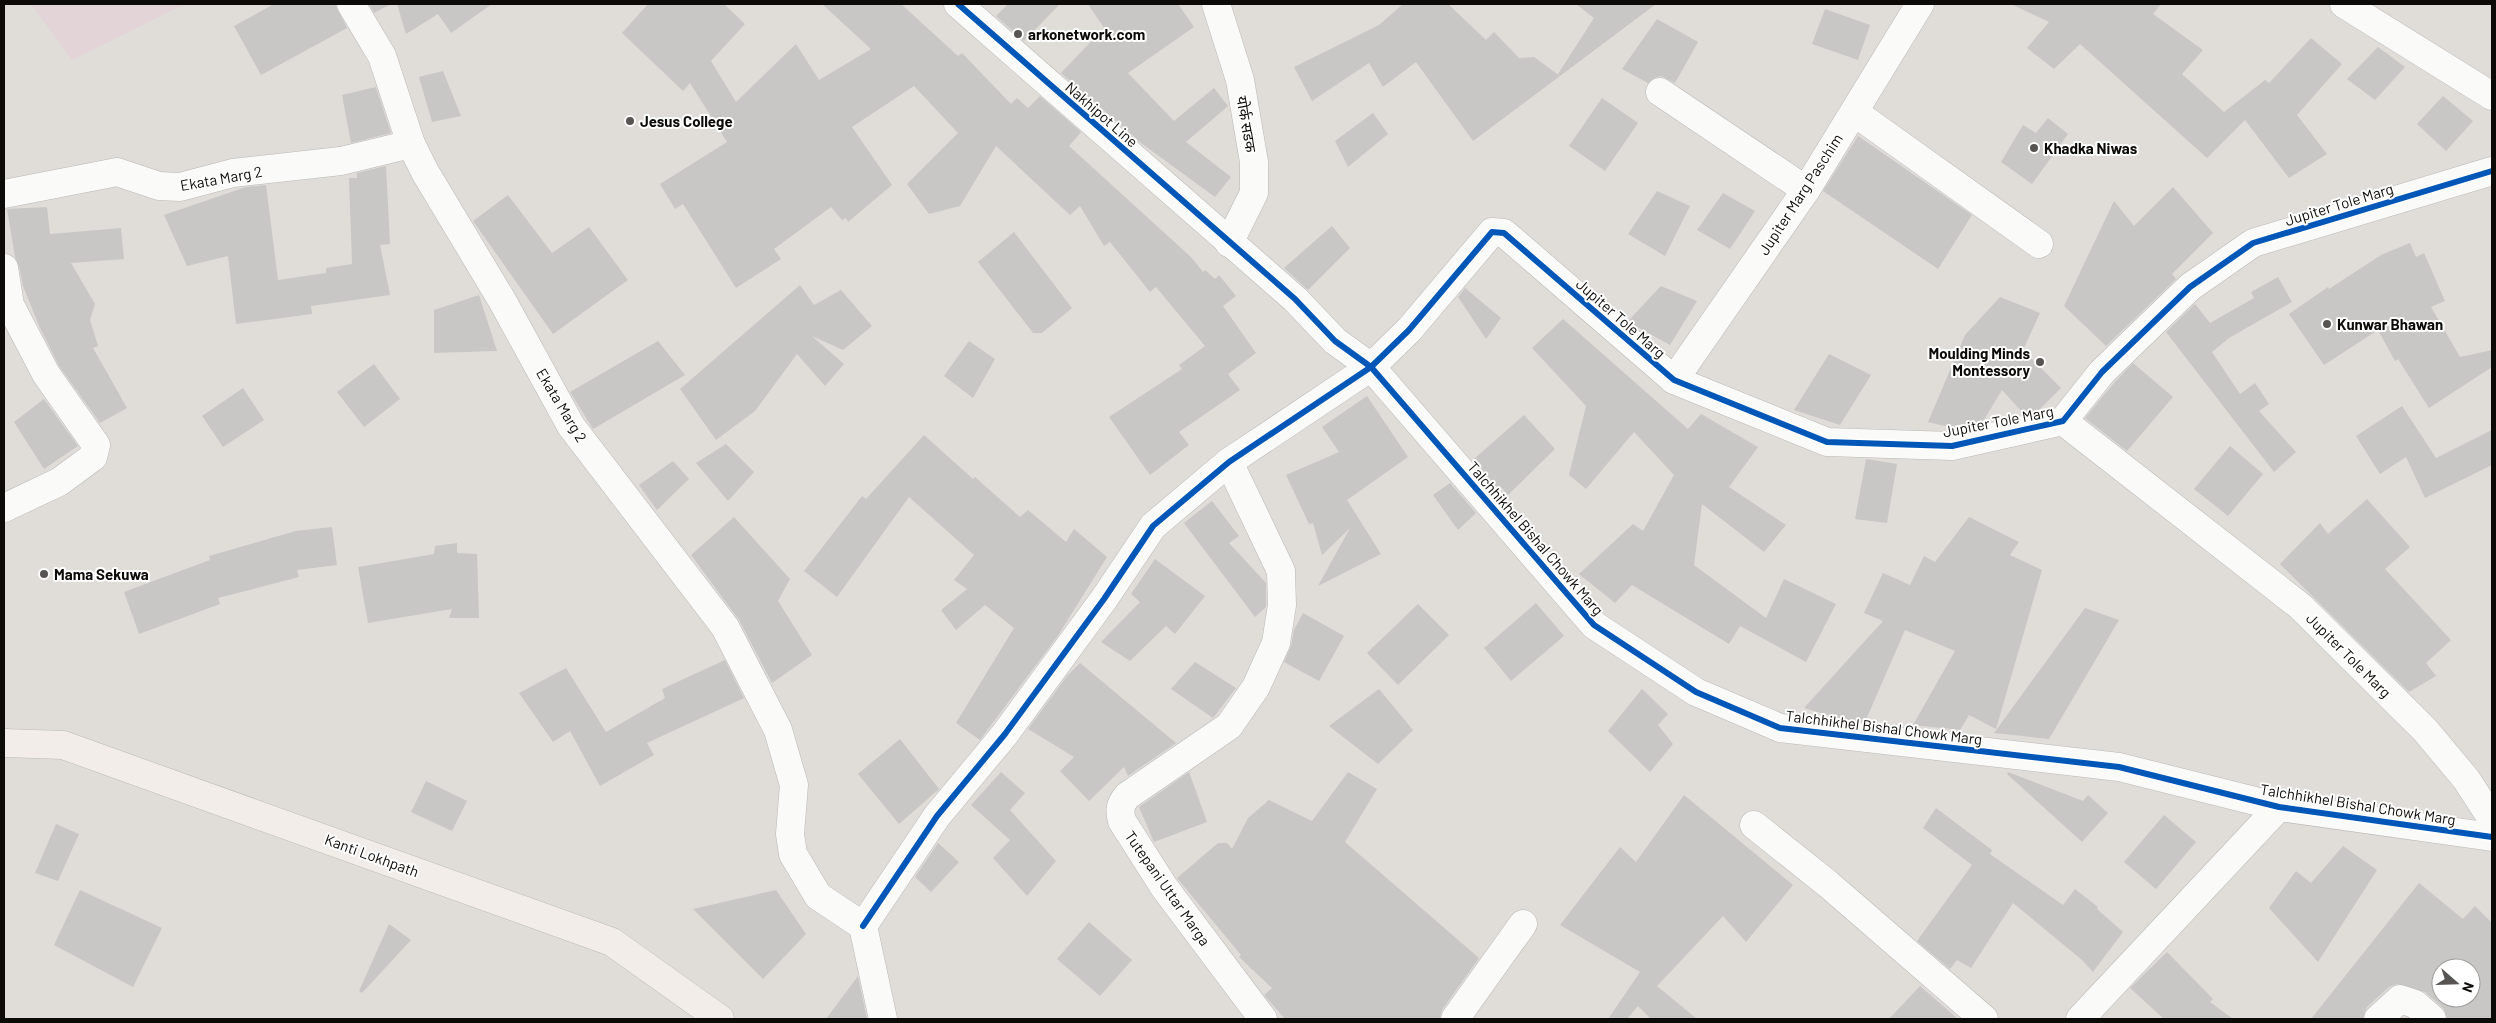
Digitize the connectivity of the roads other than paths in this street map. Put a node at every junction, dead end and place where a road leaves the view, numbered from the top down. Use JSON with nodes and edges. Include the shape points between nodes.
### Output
{"nodes":[{"id":1,"x":351,"y":4,"type":"edge"},
{"id":2,"x":958,"y":4,"type":"edge"},
{"id":3,"x":1216,"y":4,"type":"edge"},
{"id":4,"x":1920,"y":4,"type":"edge"},
{"id":5,"x":2344,"y":4,"type":"edge"},
{"id":6,"x":1660,"y":92,"type":"dead end"},
{"id":7,"x":2492,"y":96,"type":"edge"},
{"id":8,"x":1854,"y":112,"type":"junction"},
{"id":9,"x":411,"y":144,"type":"junction"},
{"id":10,"x":2492,"y":171,"type":"edge"},
{"id":11,"x":1806,"y":190,"type":"junction"},
{"id":12,"x":4,"y":194,"type":"edge"},
{"id":13,"x":1229,"y":242,"type":"junction"},
{"id":14,"x":2039,"y":244,"type":"dead end"},
{"id":15,"x":4,"y":268,"type":"edge"},
{"id":16,"x":1371,"y":367,"type":"junction"},
{"id":17,"x":1674,"y":380,"type":"junction"},
{"id":18,"x":2063,"y":421,"type":"junction"},
{"id":19,"x":1229,"y":462,"type":"junction"},
{"id":20,"x":4,"y":508,"type":"edge"},
{"id":21,"x":4,"y":743,"type":"edge"},
{"id":22,"x":2279,"y":807,"type":"junction"},
{"id":23,"x":2492,"y":819,"type":"edge"},
{"id":24,"x":1754,"y":826,"type":"dead end"},
{"id":25,"x":2492,"y":838,"type":"edge"},
{"id":26,"x":1524,"y":924,"type":"dead end"},
{"id":27,"x":863,"y":926,"type":"junction"},
{"id":28,"x":720,"y":1019,"type":"edge"},
{"id":29,"x":883,"y":1019,"type":"edge"},
{"id":30,"x":1263,"y":1019,"type":"edge"},
{"id":31,"x":1455,"y":1019,"type":"edge"},
{"id":32,"x":1984,"y":1019,"type":"edge"},
{"id":33,"x":2080,"y":1019,"type":"edge"},
{"id":34,"x":2378,"y":1019,"type":"edge"},
{"id":35,"x":2432,"y":1019,"type":"edge"}],
"edges":[{"from":1,"to":9,"type":"street","via":[[382,56]]},
{"from":2,"to":13,"type":"street","name":"Nakhipot Line"},
{"from":3,"to":13,"type":"street","name":"योर्क सडक","via":[[1240,80],[1254,162],[1254,193]]},
{"from":4,"to":8,"type":"street","name":"Jupiter Marg Paschim"},
{"from":5,"to":7,"type":"street"},
{"from":6,"to":11,"type":"street"},
{"from":8,"to":11,"type":"street","name":"Jupiter Marg Paschim"},
{"from":8,"to":14,"type":"street"},
{"from":9,"to":12,"type":"street","name":"Ekata Marg 2","via":[[341,161],[233,173],[180,187],[159,186],[117,172]]},
{"from":9,"to":27,"type":"street","name":"Ekata Marg 2","via":[[504,302],[571,426],[725,627],[781,739],[794,784],[790,834],[793,854],[818,896]]},
{"from":10,"to":18,"type":"street","name":"Jupiter Tole Marg","via":[[2253,243],[2190,287],[2102,372]]},
{"from":11,"to":17,"type":"street","name":"Jupiter Marg Paschim"},
{"from":13,"to":16,"type":"street","name":"Nakhipot Line","via":[[1294,299],[1335,341]]},
{"from":15,"to":20,"type":"street","via":[[10,305],[46,374],[96,446],[93,457],[59,482]]},
{"from":16,"to":17,"type":"street","name":"Jupiter Tole Marg","via":[[1409,330],[1492,232],[1504,233]]},
{"from":16,"to":19,"type":"street"},
{"from":16,"to":22,"type":"street","name":"Talchhikhel Bishal Chowk Marg","via":[[1594,625],[1696,692],[1780,728],[2119,767]]},
{"from":17,"to":18,"type":"street","name":"Jupiter Tole Marg","via":[[1828,442],[1952,446]]},
{"from":18,"to":23,"type":"street","name":"Jupiter Tole Marg","via":[[2300,606],[2425,730],[2466,779]]},
{"from":19,"to":27,"type":"street","via":[[1153,526],[1005,734],[937,816]]},
{"from":19,"to":30,"type":"street","name":"Tutepani Uttar Marga","via":[[1281,571],[1282,605],[1276,643],[1256,687],[1229,726],[1127,796],[1119,811],[1122,821],[1164,887]]},
{"from":21,"to":28,"type":"main road","name":"Kanti Lokhpath","via":[[63,745],[612,942]]},
{"from":22,"to":25,"type":"street","name":"Talchhikhel Bishal Chowk Marg"},
{"from":22,"to":33,"type":"street"},
{"from":24,"to":32,"type":"street","via":[[1828,884]]},
{"from":26,"to":31,"type":"street"},
{"from":27,"to":29,"type":"street"},
{"from":34,"to":35,"type":"street","via":[[2400,999],[2415,1004]]}]}
